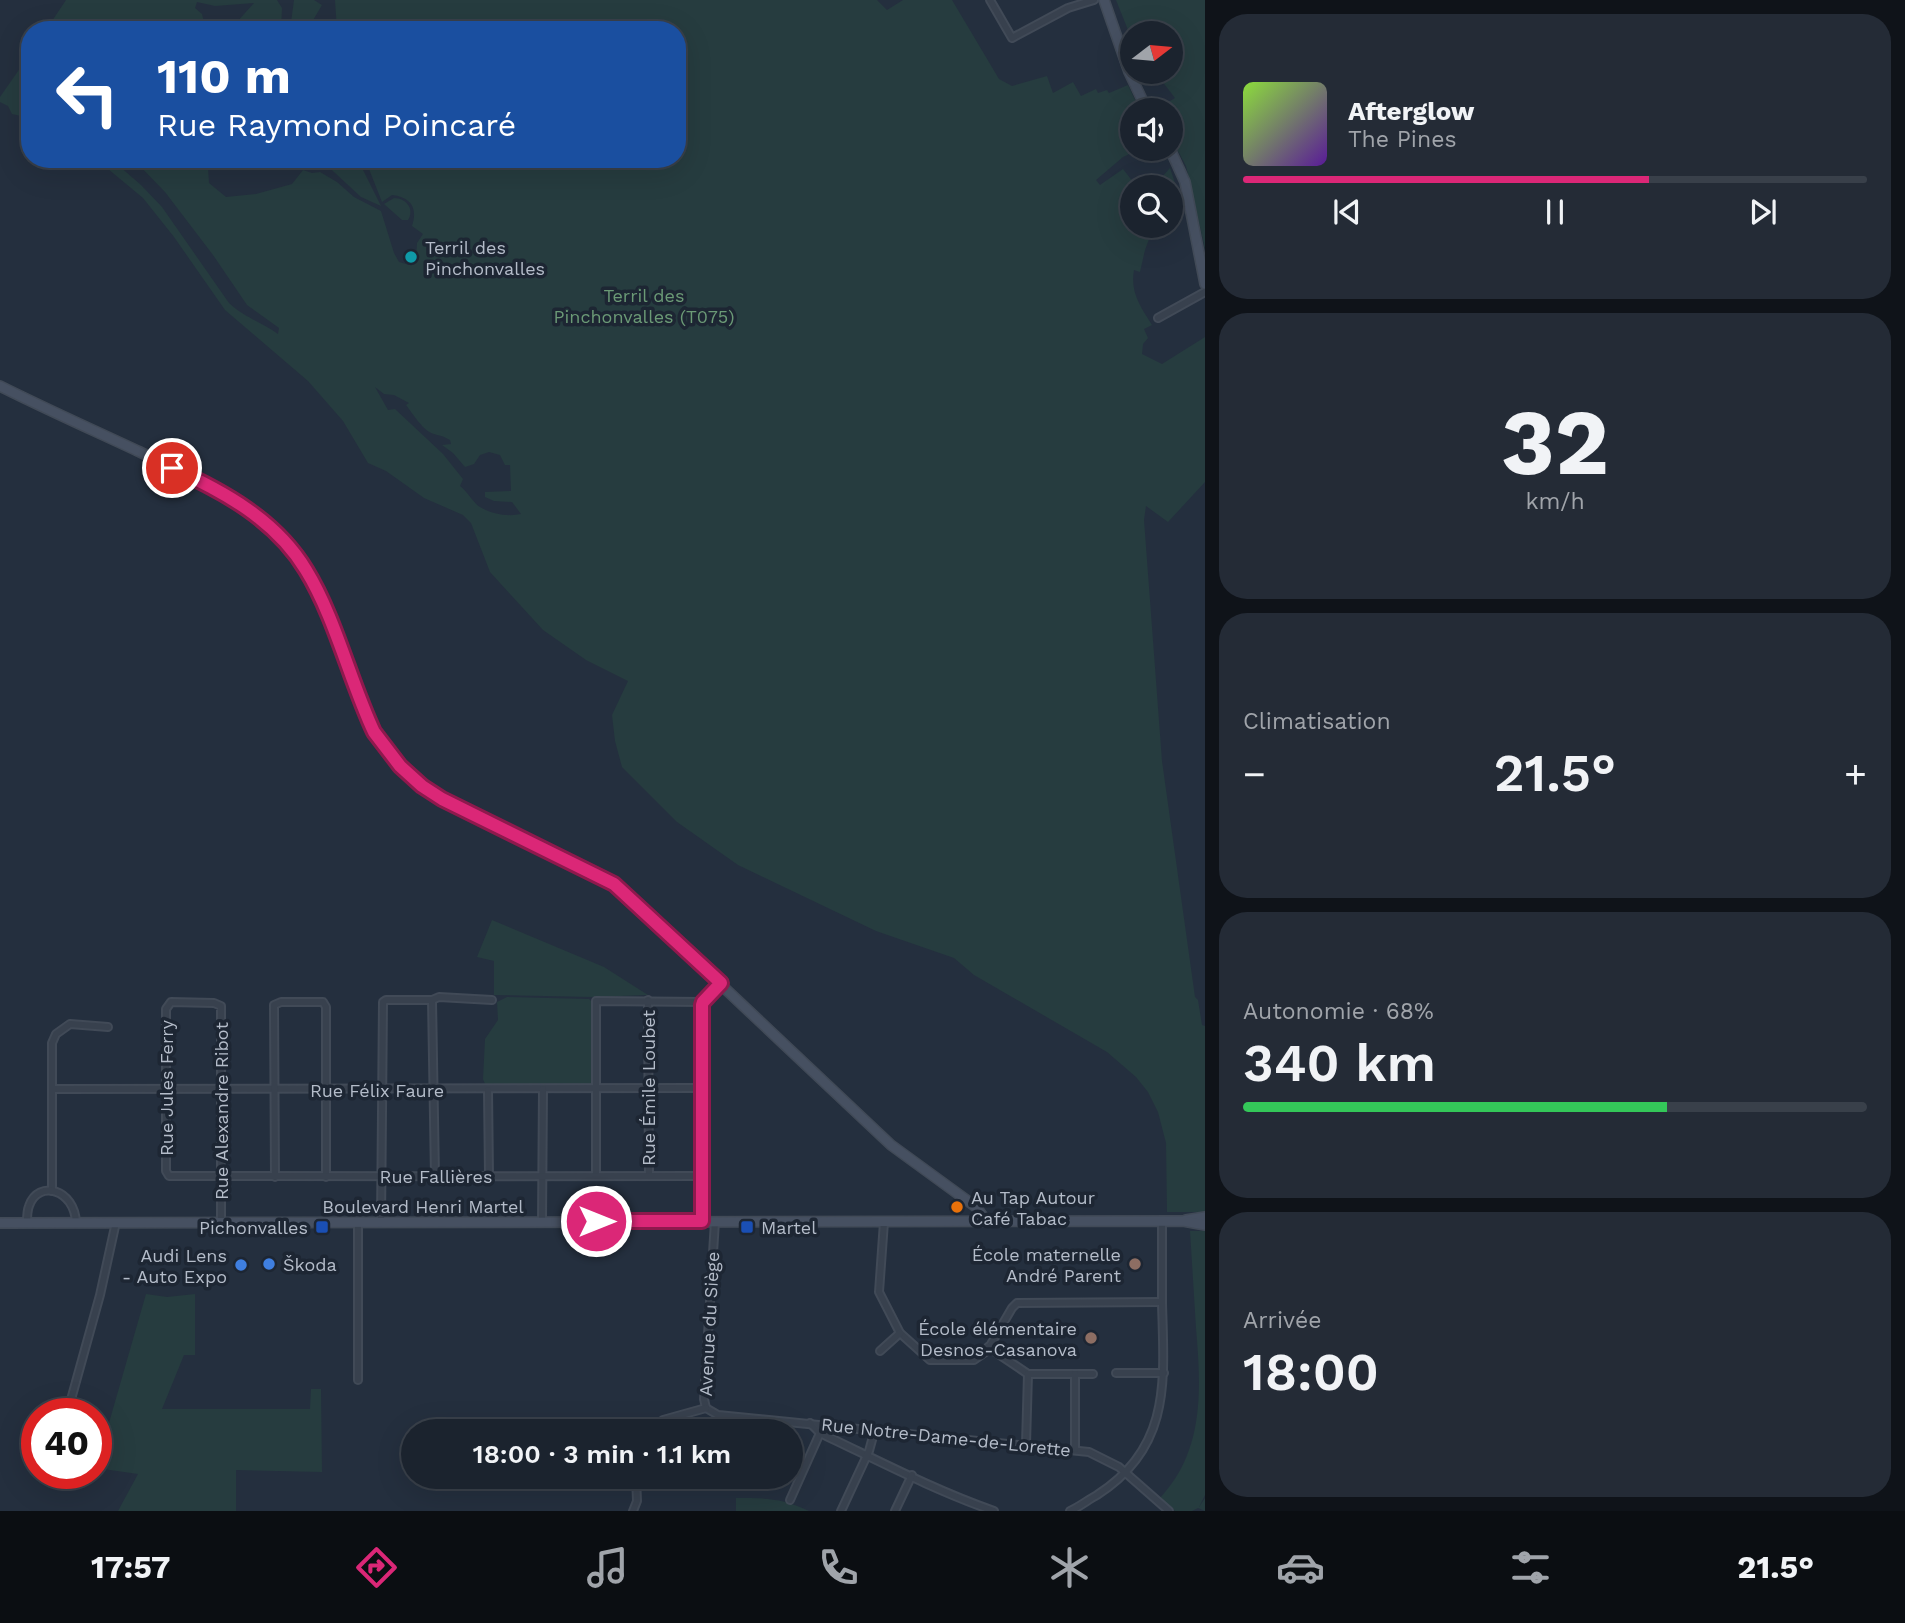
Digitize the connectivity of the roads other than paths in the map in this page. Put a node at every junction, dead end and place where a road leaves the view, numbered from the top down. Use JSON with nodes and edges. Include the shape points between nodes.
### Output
{"nodes":[{"id":1,"x":990,"y":0,"type":"edge"},
{"id":2,"x":1065,"y":0,"type":"edge"},
{"id":3,"x":1094,"y":0,"type":"edge"},
{"id":4,"x":1104,"y":0,"type":"edge"},
{"id":5,"x":1068,"y":8,"type":"junction"},
{"id":6,"x":1141,"y":98,"type":"edge"},
{"id":7,"x":1175,"y":161,"type":"edge"},
{"id":8,"x":1205,"y":284,"type":"edge"},
{"id":9,"x":1205,"y":292,"type":"edge"},
{"id":10,"x":1158,"y":318,"type":"dead end"},
{"id":11,"x":0,"y":386,"type":"edge"},
{"id":12,"x":721,"y":983,"type":"junction"},
{"id":13,"x":432,"y":1000,"type":"junction"},
{"id":14,"x":492,"y":1000,"type":"dead end"},
{"id":15,"x":648,"y":1000,"type":"junction"},
{"id":16,"x":703,"y":1002,"type":"junction"},
{"id":17,"x":214,"y":1003,"type":"joint"},
{"id":18,"x":108,"y":1027,"type":"dead end"},
{"id":19,"x":702,"y":1088,"type":"junction"},
{"id":20,"x":52,"y":1089,"type":"junction"},
{"id":21,"x":221,"y":1089,"type":"junction"},
{"id":22,"x":326,"y":1089,"type":"junction"},
{"id":23,"x":434,"y":1089,"type":"junction"},
{"id":24,"x":543,"y":1089,"type":"junction"},
{"id":25,"x":595,"y":1089,"type":"junction"},
{"id":26,"x":166,"y":1090,"type":"junction"},
{"id":27,"x":275,"y":1090,"type":"junction"},
{"id":28,"x":382,"y":1090,"type":"junction"},
{"id":29,"x":488,"y":1090,"type":"junction"},
{"id":30,"x":649,"y":1090,"type":"junction"},
{"id":31,"x":169,"y":1176,"type":"joint"},
{"id":32,"x":382,"y":1176,"type":"junction"},
{"id":33,"x":489,"y":1176,"type":"junction"},
{"id":34,"x":542,"y":1176,"type":"junction"},
{"id":35,"x":596,"y":1176,"type":"junction"},
{"id":36,"x":649,"y":1176,"type":"junction"},
{"id":37,"x":702,"y":1176,"type":"junction"},
{"id":38,"x":221,"y":1177,"type":"junction"},
{"id":39,"x":275,"y":1177,"type":"junction"},
{"id":40,"x":326,"y":1177,"type":"junction"},
{"id":41,"x":435,"y":1177,"type":"junction"},
{"id":42,"x":52,"y":1191,"type":"junction"},
{"id":43,"x":1205,"y":1217,"type":"edge"},
{"id":44,"x":541,"y":1221,"type":"junction"},
{"id":45,"x":702,"y":1221,"type":"junction"},
{"id":46,"x":715,"y":1221,"type":"junction"},
{"id":47,"x":1183,"y":1221,"type":"junction"},
{"id":48,"x":116,"y":1222,"type":"junction"},
{"id":49,"x":358,"y":1222,"type":"junction"},
{"id":50,"x":381,"y":1222,"type":"junction"},
{"id":51,"x":884,"y":1222,"type":"junction"},
{"id":52,"x":987,"y":1222,"type":"junction"},
{"id":53,"x":1162,"y":1222,"type":"junction"},
{"id":54,"x":0,"y":1223,"type":"edge"},
{"id":55,"x":27,"y":1223,"type":"junction"},
{"id":56,"x":76,"y":1223,"type":"junction"},
{"id":57,"x":221,"y":1223,"type":"junction"},
{"id":58,"x":1205,"y":1225,"type":"edge"},
{"id":59,"x":1162,"y":1302,"type":"junction"},
{"id":60,"x":900,"y":1333,"type":"junction"},
{"id":61,"x":988,"y":1347,"type":"junction"},
{"id":62,"x":880,"y":1351,"type":"dead end"},
{"id":63,"x":1116,"y":1373,"type":"dead end"},
{"id":64,"x":1164,"y":1373,"type":"junction"},
{"id":65,"x":1028,"y":1374,"type":"junction"},
{"id":66,"x":1075,"y":1374,"type":"junction"},
{"id":67,"x":1093,"y":1374,"type":"dead end"},
{"id":68,"x":359,"y":1380,"type":"dead end"},
{"id":69,"x":71,"y":1398,"type":"edge"},
{"id":70,"x":706,"y":1408,"type":"junction"},
{"id":71,"x":667,"y":1419,"type":"edge"},
{"id":72,"x":810,"y":1423,"type":"junction"},
{"id":73,"x":875,"y":1429,"type":"junction"},
{"id":74,"x":820,"y":1433,"type":"junction"},
{"id":75,"x":1026,"y":1444,"type":"junction"},
{"id":76,"x":1075,"y":1449,"type":"junction"},
{"id":77,"x":866,"y":1454,"type":"junction"},
{"id":78,"x":1125,"y":1474,"type":"junction"},
{"id":79,"x":912,"y":1475,"type":"junction"},
{"id":80,"x":637,"y":1489,"type":"edge"},
{"id":81,"x":790,"y":1500,"type":"dead end"},
{"id":82,"x":633,"y":1511,"type":"edge"},
{"id":83,"x":841,"y":1511,"type":"edge"},
{"id":84,"x":895,"y":1511,"type":"edge"},
{"id":85,"x":994,"y":1511,"type":"edge"},
{"id":86,"x":1070,"y":1511,"type":"edge"},
{"id":87,"x":1169,"y":1511,"type":"edge"}],
"edges":[{"from":1,"to":5,"type":"street","via":[[1012,38]]},
{"from":2,"to":5,"type":"street"},
{"from":3,"to":5,"type":"street"},
{"from":4,"to":6,"type":"main road"},
{"from":7,"to":8,"type":"main road","via":[[1185,182]]},
{"from":9,"to":10,"type":"street"},
{"from":11,"to":12,"type":"main road","via":[[199,480],[263,522],[311,578],[368,718],[400,766],[442,799],[614,884]]},
{"from":12,"to":16,"type":"street"},
{"from":12,"to":52,"type":"main road","via":[[891,1145],[976,1207]]},
{"from":13,"to":14,"type":"street"},
{"from":13,"to":23,"type":"street"},
{"from":13,"to":28,"type":"street","via":[[383,1002]]},
{"from":15,"to":16,"type":"street"},
{"from":15,"to":25,"type":"street","via":[[596,1001]]},
{"from":15,"to":30,"type":"street","name":"Rue Émile Loubet"},
{"from":16,"to":19,"type":"street"},
{"from":17,"to":21,"type":"street","name":"Rue Alexandre Ribot","via":[[221,1006]]},
{"from":17,"to":26,"type":"street","name":"Rue Jules Ferry","via":[[167,1005]]},
{"from":18,"to":20,"type":"street","via":[[70,1024],[56,1034]]},
{"from":19,"to":30,"type":"street","name":"Rue Félix Faure"},
{"from":19,"to":37,"type":"street"},
{"from":20,"to":26,"type":"street","name":"Rue Félix Faure"},
{"from":20,"to":42,"type":"street"},
{"from":21,"to":26,"type":"street","name":"Rue Félix Faure"},
{"from":21,"to":27,"type":"street","name":"Rue Félix Faure"},
{"from":21,"to":38,"type":"street","name":"Rue Alexandre Ribot"},
{"from":22,"to":27,"type":"street","name":"Rue Félix Faure"},
{"from":22,"to":27,"type":"street","via":[[326,1007],[323,1002],[281,1002],[274,1005]]},
{"from":22,"to":28,"type":"street","name":"Rue Félix Faure"},
{"from":22,"to":40,"type":"street"},
{"from":23,"to":28,"type":"street","name":"Rue Félix Faure"},
{"from":23,"to":29,"type":"street","name":"Rue Félix Faure"},
{"from":23,"to":41,"type":"street"},
{"from":24,"to":25,"type":"street","name":"Rue Félix Faure"},
{"from":24,"to":29,"type":"street","name":"Rue Félix Faure"},
{"from":24,"to":34,"type":"street"},
{"from":25,"to":30,"type":"street","name":"Rue Félix Faure"},
{"from":25,"to":35,"type":"street"},
{"from":26,"to":31,"type":"street","name":"Rue Jules Ferry"},
{"from":27,"to":39,"type":"street"},
{"from":28,"to":32,"type":"street"},
{"from":29,"to":33,"type":"street"},
{"from":30,"to":36,"type":"street","name":"Rue Émile Loubet"},
{"from":31,"to":38,"type":"street","name":"Rue Fallières"},
{"from":32,"to":40,"type":"street","name":"Rue Fallières"},
{"from":32,"to":41,"type":"street","name":"Rue Fallières"},
{"from":32,"to":50,"type":"street"},
{"from":33,"to":34,"type":"street","name":"Rue Fallières"},
{"from":33,"to":41,"type":"street","name":"Rue Fallières"},
{"from":34,"to":35,"type":"street","name":"Rue Fallières"},
{"from":34,"to":44,"type":"street"},
{"from":35,"to":36,"type":"street","name":"Rue Fallières"},
{"from":36,"to":37,"type":"street","name":"Rue Fallières"},
{"from":37,"to":45,"type":"street"},
{"from":38,"to":39,"type":"street","name":"Rue Fallières"},
{"from":38,"to":57,"type":"street","name":"Rue Alexandre Ribot"},
{"from":39,"to":40,"type":"street","name":"Rue Fallières"},
{"from":42,"to":55,"type":"street","via":[[32,1200]]},
{"from":42,"to":56,"type":"street","via":[[69,1199]]},
{"from":43,"to":47,"type":"main road","name":"Boulevard Henri Martel"},
{"from":44,"to":45,"type":"main road","name":"Boulevard Henri Martel"},
{"from":44,"to":50,"type":"main road","name":"Boulevard Henri Martel"},
{"from":45,"to":46,"type":"main road","name":"Boulevard Henri Martel"},
{"from":46,"to":51,"type":"main road","name":"Boulevard Henri Martel"},
{"from":46,"to":70,"type":"street","name":"Avenue du Siège"},
{"from":47,"to":53,"type":"main road","name":"Boulevard Henri Martel"},
{"from":47,"to":58,"type":"main road","name":"Boulevard Henri Martel"},
{"from":48,"to":56,"type":"main road","name":"Boulevard Henri Martel"},
{"from":48,"to":57,"type":"main road","name":"Boulevard Henri Martel"},
{"from":48,"to":69,"type":"street"},
{"from":49,"to":50,"type":"main road","name":"Boulevard Henri Martel"},
{"from":49,"to":57,"type":"main road","name":"Boulevard Henri Martel"},
{"from":49,"to":68,"type":"street"},
{"from":51,"to":52,"type":"main road","name":"Boulevard Henri Martel"},
{"from":51,"to":60,"type":"street","via":[[879,1292]]},
{"from":52,"to":53,"type":"main road","name":"Boulevard Henri Martel"},
{"from":53,"to":59,"type":"street"},
{"from":54,"to":55,"type":"main road","name":"Boulevard Henri Martel"},
{"from":55,"to":56,"type":"main road","name":"Boulevard Henri Martel"},
{"from":59,"to":61,"type":"street","via":[[1017,1303]]},
{"from":59,"to":64,"type":"street"},
{"from":60,"to":61,"type":"street","via":[[930,1360],[974,1360]]},
{"from":60,"to":62,"type":"street"},
{"from":61,"to":65,"type":"street"},
{"from":63,"to":64,"type":"street"},
{"from":64,"to":78,"type":"street","via":[[1154,1427]]},
{"from":65,"to":66,"type":"street"},
{"from":65,"to":75,"type":"street"},
{"from":66,"to":67,"type":"street"},
{"from":66,"to":76,"type":"street"},
{"from":70,"to":71,"type":"street","name":"Avenue du Siège"},
{"from":70,"to":72,"type":"street","name":"Rue Notre-Dame-de-Lorette","via":[[718,1415]]},
{"from":72,"to":73,"type":"street","name":"Rue Notre-Dame-de-Lorette"},
{"from":72,"to":74,"type":"street"},
{"from":73,"to":75,"type":"street","name":"Rue Notre-Dame-de-Lorette"},
{"from":73,"to":77,"type":"street"},
{"from":74,"to":77,"type":"street"},
{"from":74,"to":81,"type":"street"},
{"from":75,"to":76,"type":"street","name":"Rue Notre-Dame-de-Lorette"},
{"from":76,"to":78,"type":"street","name":"Rue Notre-Dame-de-Lorette","via":[[1097,1454]]},
{"from":77,"to":79,"type":"street"},
{"from":77,"to":83,"type":"street"},
{"from":78,"to":86,"type":"street"},
{"from":78,"to":87,"type":"street","name":"Rue Notre-Dame-de-Lorette"},
{"from":79,"to":84,"type":"street"},
{"from":79,"to":85,"type":"street","via":[[951,1496]]},
{"from":80,"to":82,"type":"street"}]}
